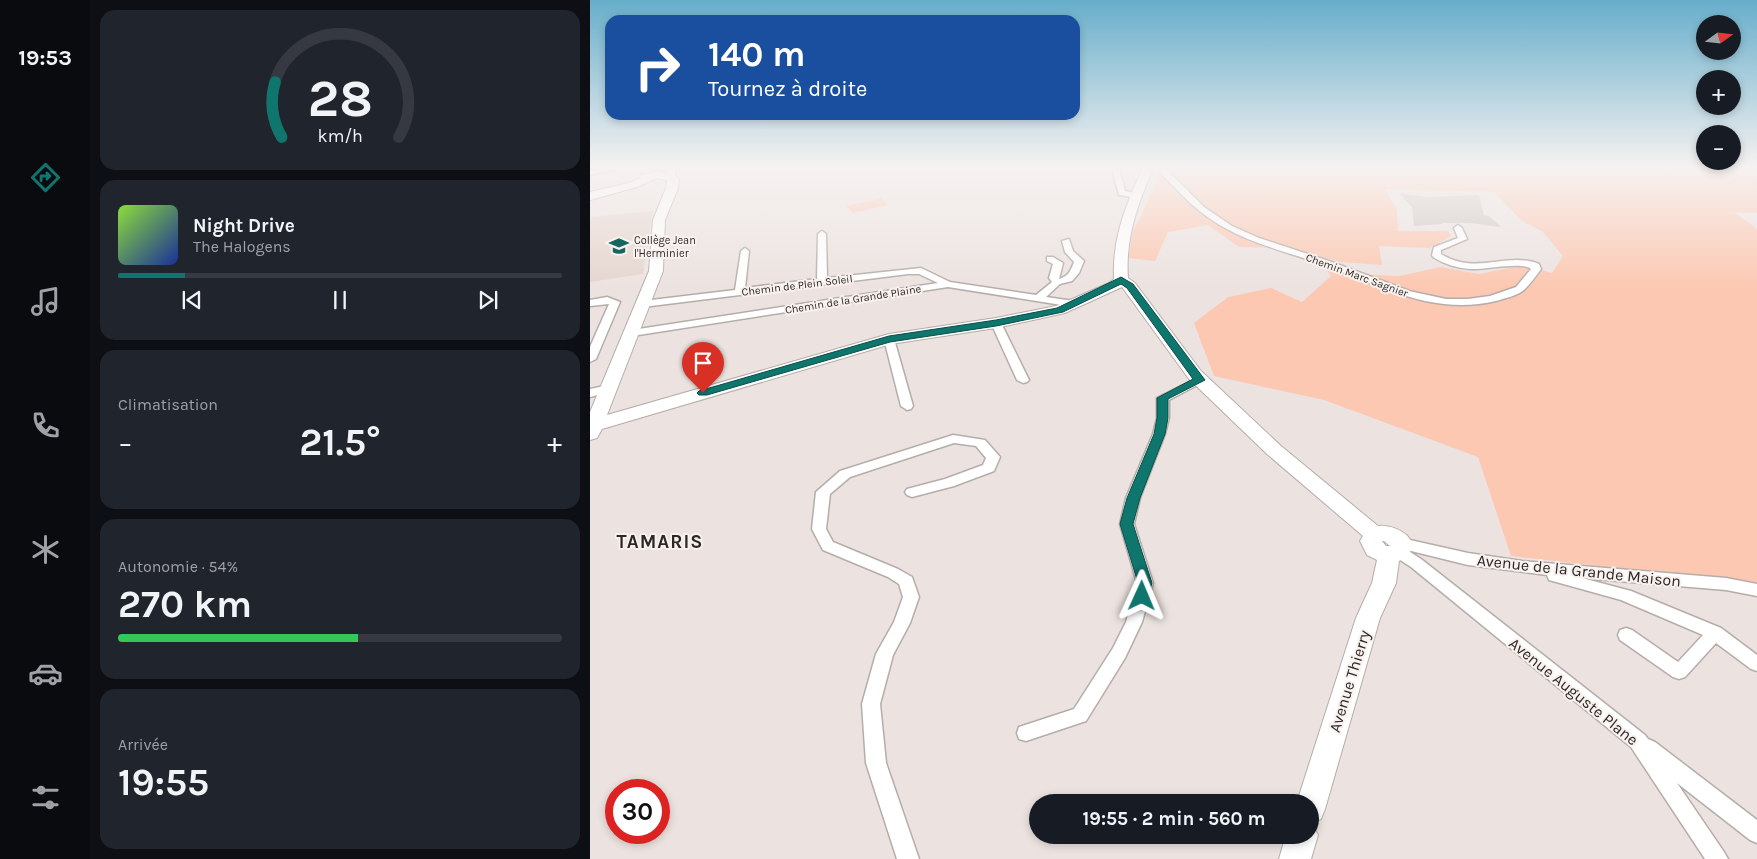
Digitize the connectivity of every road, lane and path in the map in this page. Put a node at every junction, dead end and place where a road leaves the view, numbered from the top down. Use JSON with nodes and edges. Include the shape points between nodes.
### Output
{"nodes":[{"id":1,"x":662,"y":208,"type":"edge"},
{"id":2,"x":1131,"y":208,"type":"edge"},
{"id":3,"x":1202,"y":208,"type":"edge"},
{"id":4,"x":1458,"y":228,"type":"dead end"},
{"id":5,"x":822,"y":234,"type":"dead end"},
{"id":6,"x":1066,"y":241,"type":"dead end"},
{"id":7,"x":745,"y":251,"type":"dead end"},
{"id":8,"x":1050,"y":259,"type":"dead end"},
{"id":9,"x":1121,"y":280,"type":"junction"},
{"id":10,"x":822,"y":282,"type":"junction"},
{"id":11,"x":1057,"y":282,"type":"junction"},
{"id":12,"x":948,"y":284,"type":"junction"},
{"id":13,"x":740,"y":292,"type":"junction"},
{"id":14,"x":1039,"y":298,"type":"junction"},
{"id":15,"x":590,"y":303,"type":"edge"},
{"id":16,"x":643,"y":304,"type":"junction"},
{"id":17,"x":1074,"y":304,"type":"junction"},
{"id":18,"x":996,"y":323,"type":"junction"},
{"id":19,"x":632,"y":332,"type":"junction"},
{"id":20,"x":889,"y":339,"type":"junction"},
{"id":21,"x":590,"y":359,"type":"edge"},
{"id":22,"x":1023,"y":380,"type":"dead end"},
{"id":23,"x":1199,"y":380,"type":"junction"},
{"id":24,"x":608,"y":390,"type":"junction"},
{"id":25,"x":590,"y":393,"type":"edge"},
{"id":26,"x":907,"y":406,"type":"dead end"},
{"id":27,"x":592,"y":430,"type":"edge"},
{"id":28,"x":912,"y":492,"type":"dead end"},
{"id":29,"x":1390,"y":546,"type":"junction"},
{"id":30,"x":1522,"y":567,"type":"junction"},
{"id":31,"x":1757,"y":590,"type":"edge"},
{"id":32,"x":1714,"y":633,"type":"junction"},
{"id":33,"x":1626,"y":635,"type":"dead end"},
{"id":34,"x":1757,"y":664,"type":"edge"},
{"id":35,"x":1026,"y":733,"type":"dead end"},
{"id":36,"x":1638,"y":741,"type":"junction"},
{"id":37,"x":1315,"y":794,"type":"edge"},
{"id":38,"x":1757,"y":833,"type":"edge"},
{"id":39,"x":1299,"y":844,"type":"edge"},
{"id":40,"x":908,"y":859,"type":"edge"},
{"id":41,"x":1295,"y":859,"type":"edge"},
{"id":42,"x":1717,"y":859,"type":"edge"}],
"edges":[{"from":1,"to":16,"type":"street","via":[[657,264]]},
{"from":2,"to":9,"type":"street","via":[[1118,257]]},
{"from":3,"to":4,"type":"street","name":"Chemin Marc Sagnier","via":[[1234,230],[1253,238],[1394,291],[1436,301],[1485,300],[1519,289],[1536,269],[1536,266],[1523,262],[1466,267],[1442,260],[1436,256],[1437,248],[1463,239]]},
{"from":5,"to":10,"type":"street"},
{"from":6,"to":11,"type":"street","via":[[1069,252],[1079,261],[1069,279]]},
{"from":7,"to":13,"type":"street"},
{"from":8,"to":11,"type":"street","via":[[1058,263],[1054,278]]},
{"from":9,"to":17,"type":"street"},
{"from":9,"to":23,"type":"street","name":"Avenue Auguste Plane","via":[[1130,286]]},
{"from":10,"to":12,"type":"street","name":"Chemin de Plein Soleil","via":[[921,271]]},
{"from":10,"to":13,"type":"street","name":"Chemin de Plein Soleil"},
{"from":11,"to":14,"type":"street"},
{"from":12,"to":14,"type":"street","name":"Chemin de la Grande Plaine"},
{"from":12,"to":19,"type":"street","name":"Chemin de la Grande Plaine"},
{"from":13,"to":16,"type":"street","name":"Chemin de Plein Soleil"},
{"from":14,"to":17,"type":"street","name":"Chemin de la Grande Plaine"},
{"from":15,"to":21,"type":"street","via":[[614,302]]},
{"from":16,"to":19,"type":"street"},
{"from":17,"to":18,"type":"street","via":[[1053,312]]},
{"from":18,"to":20,"type":"street"},
{"from":18,"to":22,"type":"street"},
{"from":19,"to":24,"type":"street"},
{"from":20,"to":26,"type":"street"},
{"from":20,"to":27,"type":"street"},
{"from":23,"to":29,"type":"street","name":"Avenue Auguste Plane","via":[[1274,450]]},
{"from":23,"to":35,"type":"street","via":[[1163,398],[1159,434],[1133,498],[1127,524],[1145,583],[1134,622],[1119,653],[1080,715]]},
{"from":24,"to":25,"type":"street"},
{"from":24,"to":27,"type":"street"},
{"from":28,"to":40,"type":"street","via":[[989,468],[993,456],[980,444],[953,438],[846,474],[822,492],[819,530],[828,546],[906,581],[911,597],[885,654],[870,704],[876,763]]},
{"from":29,"to":30,"type":"street","name":"Avenue de la Grande Maison"},
{"from":29,"to":36,"type":"street","name":"Avenue Auguste Plane","via":[[1416,563]]},
{"from":29,"to":37,"type":"street","name":"Avenue Thierry","via":[[1384,583],[1368,618]]},
{"from":30,"to":31,"type":"street","name":"Avenue de la Grande Maison","via":[[1726,584]]},
{"from":30,"to":32,"type":"street","via":[[1625,595]]},
{"from":32,"to":33,"type":"street","via":[[1679,672]]},
{"from":32,"to":34,"type":"street"},
{"from":36,"to":38,"type":"street"},
{"from":36,"to":42,"type":"street","name":"Avenue Auguste Plane"},
{"from":39,"to":41,"type":"street"}]}
